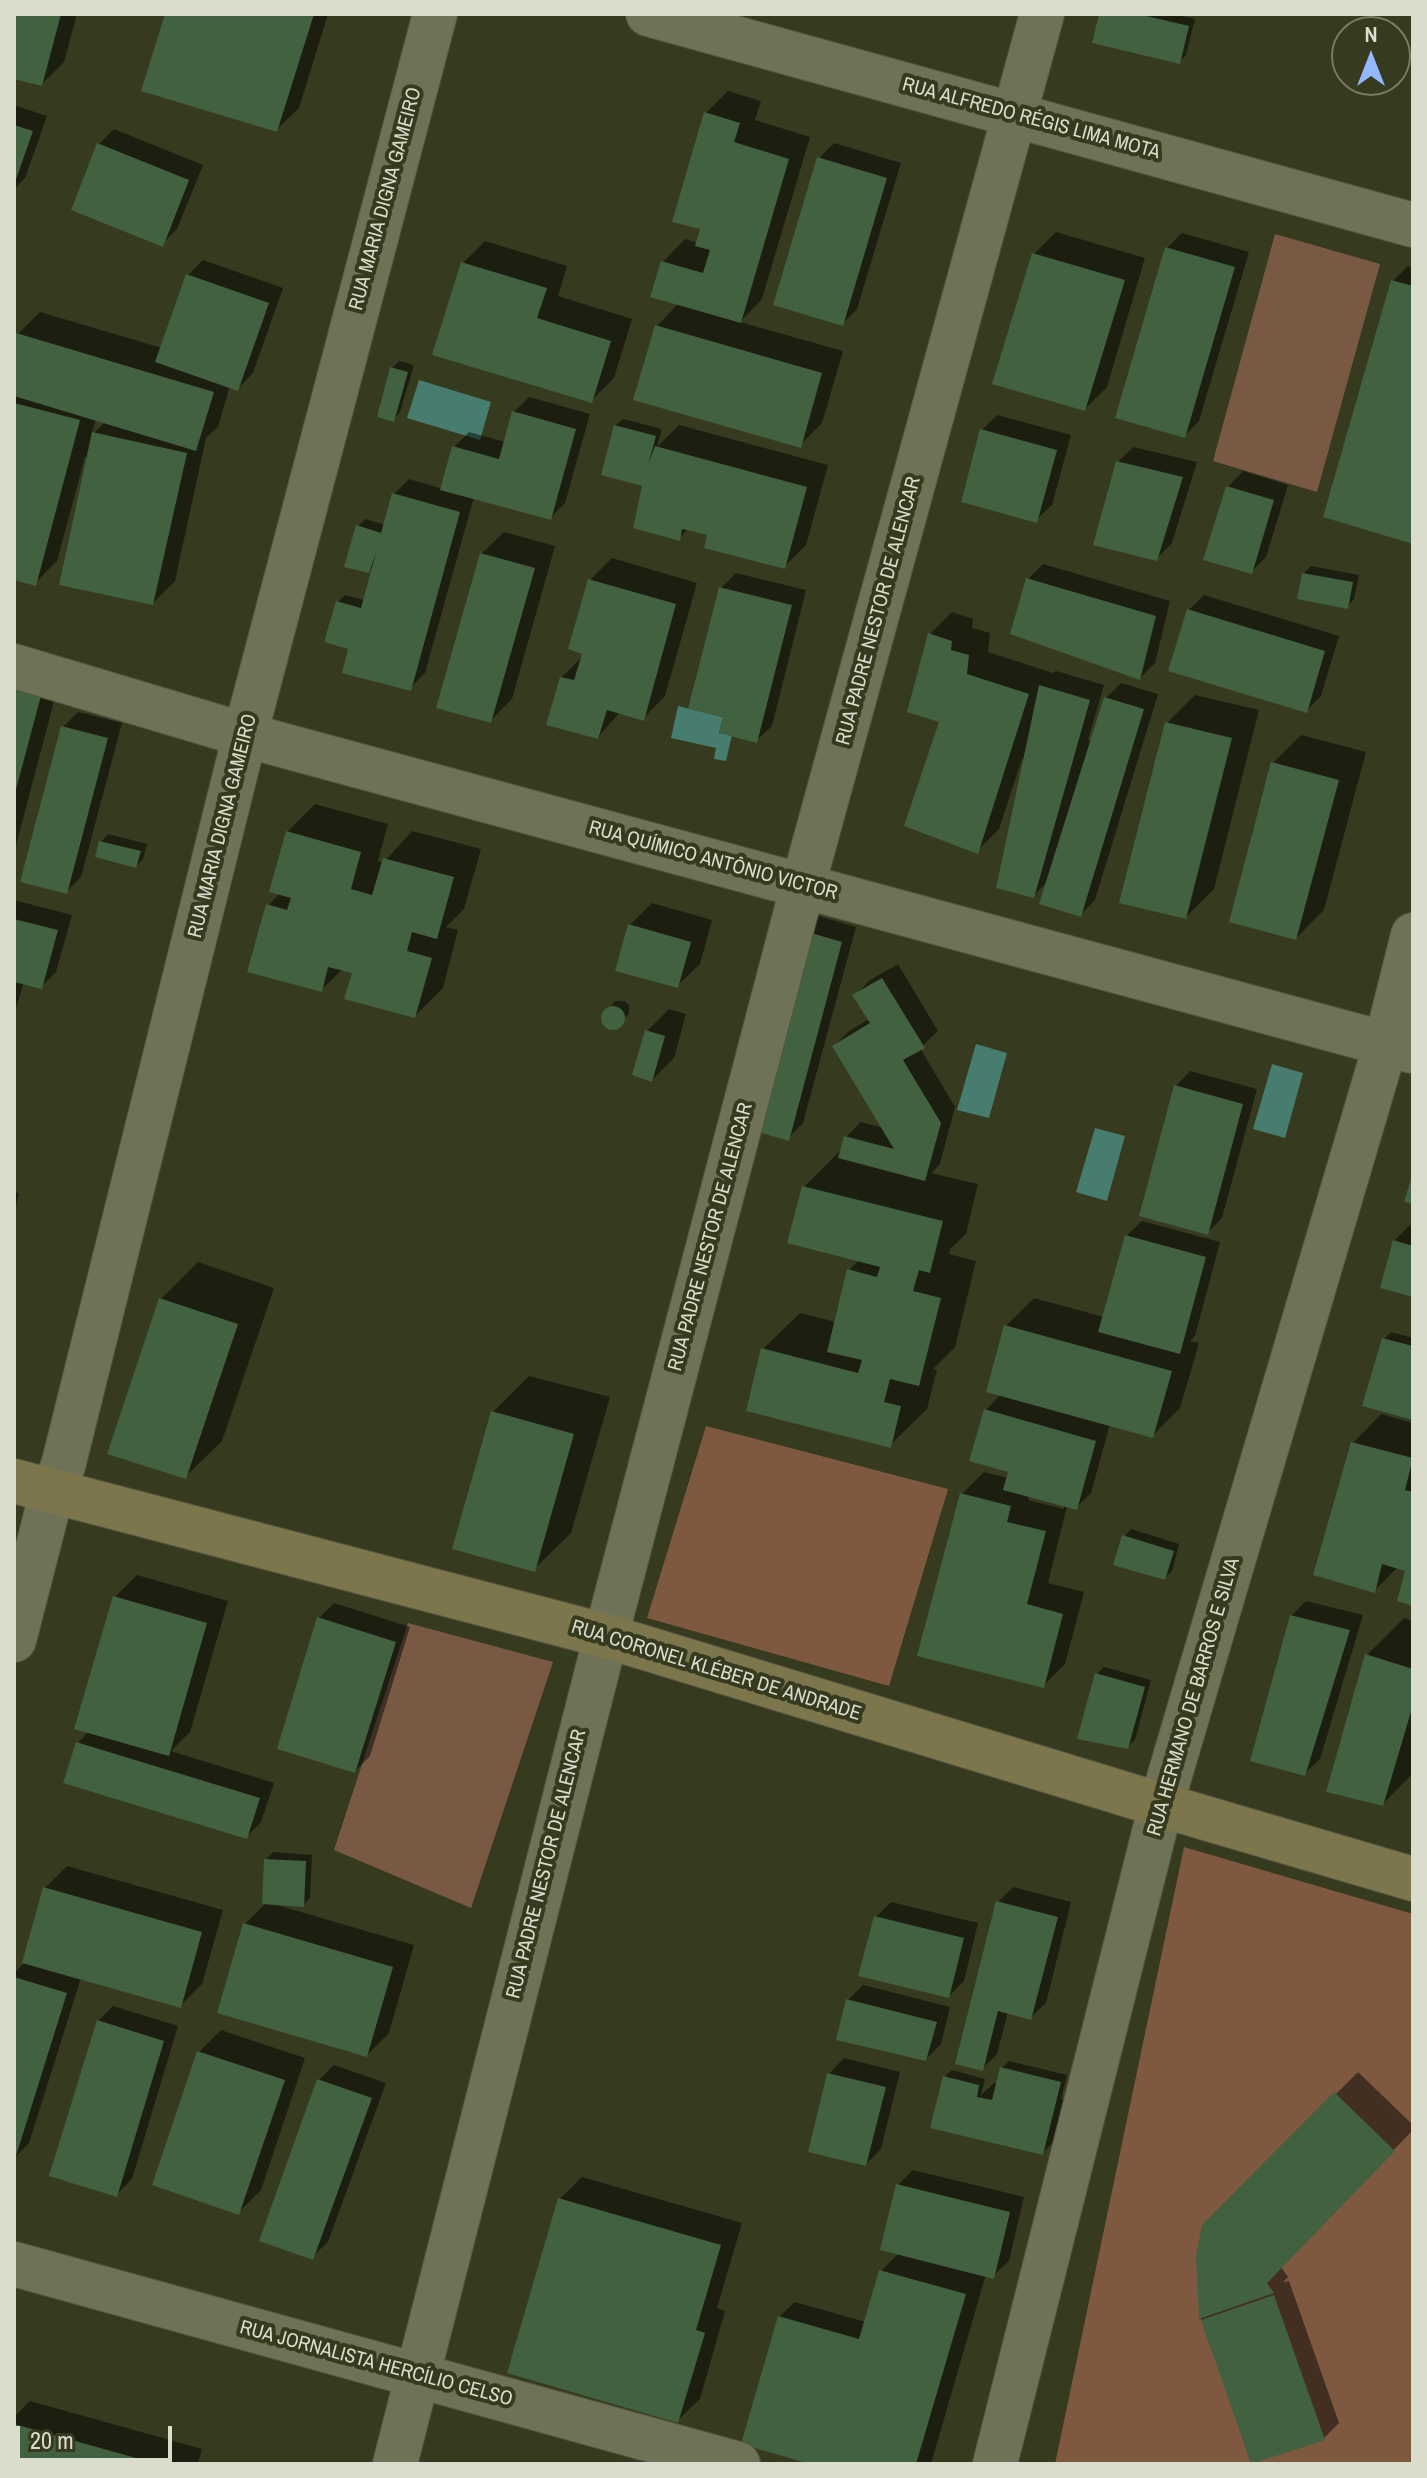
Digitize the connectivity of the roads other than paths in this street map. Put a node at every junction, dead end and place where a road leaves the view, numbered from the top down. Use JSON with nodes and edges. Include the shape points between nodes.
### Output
{"nodes":[{"id":1,"x":435,"y":14,"type":"edge"},
{"id":2,"x":648,"y":14,"type":"edge"},
{"id":3,"x":1042,"y":14,"type":"edge"},
{"id":4,"x":1016,"y":115,"type":"junction"},
{"id":5,"x":1413,"y":225,"type":"edge"},
{"id":6,"x":14,"y":666,"type":"edge"},
{"id":7,"x":245,"y":735,"type":"junction"},
{"id":8,"x":803,"y":885,"type":"junction"},
{"id":9,"x":1413,"y":935,"type":"edge"},
{"id":10,"x":1399,"y":1047,"type":"edge"},
{"id":11,"x":33,"y":1487,"type":"edge"},
{"id":12,"x":606,"y":1636,"type":"junction"},
{"id":13,"x":14,"y":1640,"type":"edge"},
{"id":14,"x":1161,"y":1805,"type":"junction"},
{"id":15,"x":1413,"y":1879,"type":"edge"},
{"id":16,"x":14,"y":2264,"type":"edge"},
{"id":17,"x":416,"y":2375,"type":"junction"},
{"id":18,"x":395,"y":2464,"type":"edge"},
{"id":19,"x":738,"y":2464,"type":"edge"},
{"id":20,"x":995,"y":2464,"type":"edge"}],
"edges":[{"from":1,"to":7,"type":"street","name":"RUA MARIA DIGNA GAMEIRO"},
{"from":2,"to":4,"type":"street","name":"RUA ALFREDO RÉGIS LIMA MOTA"},
{"from":3,"to":4,"type":"street","name":"RUA PADRE NESTOR DE ALENCAR"},
{"from":4,"to":5,"type":"street","name":"RUA ALFREDO RÉGIS LIMA MOTA"},
{"from":4,"to":8,"type":"street","name":"RUA PADRE NESTOR DE ALENCAR"},
{"from":6,"to":7,"type":"street","name":"RUA QUÍMICO ANTÔNIO VICTOR"},
{"from":7,"to":8,"type":"street","name":"RUA QUÍMICO ANTÔNIO VICTOR"},
{"from":7,"to":11,"type":"street","name":"RUA MARIA DIGNA GAMEIRO","via":[[63,1466]]},
{"from":8,"to":10,"type":"street","name":"RUA QUÍMICO ANTÔNIO VICTOR"},
{"from":8,"to":12,"type":"street","name":"RUA PADRE NESTOR DE ALENCAR"},
{"from":9,"to":10,"type":"street","name":"RUA HERMANO DE BARROS E SILVA"},
{"from":10,"to":14,"type":"street","name":"RUA HERMANO DE BARROS E SILVA"},
{"from":11,"to":12,"type":"main road","name":"RUA CORONEL KLÉBER DE ANDRADE"},
{"from":11,"to":13,"type":"street","name":"RUA MARIA DIGNA GAMEIRO"},
{"from":12,"to":14,"type":"main road","name":"RUA CORONEL KLÉBER DE ANDRADE"},
{"from":12,"to":17,"type":"street","name":"RUA PADRE NESTOR DE ALENCAR"},
{"from":14,"to":15,"type":"main road","name":"RUA CORONEL KLÉBER DE ANDRADE"},
{"from":14,"to":20,"type":"street","name":"RUA HERMANO DE BARROS E SILVA"},
{"from":16,"to":17,"type":"street","name":"RUA JORNALISTA HERCÍLIO CELSO"},
{"from":17,"to":18,"type":"street","name":"RUA PADRE NESTOR DE ALENCAR"},
{"from":17,"to":19,"type":"street","name":"RUA JORNALISTA HERCÍLIO CELSO"}]}
